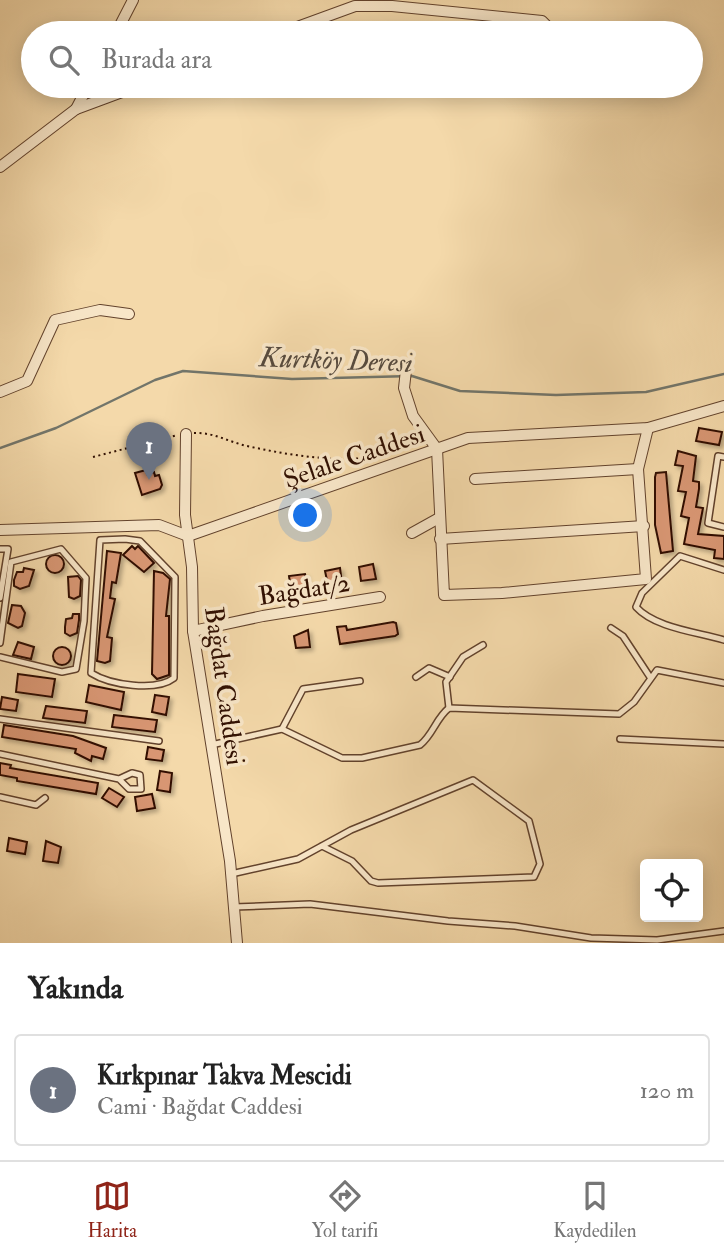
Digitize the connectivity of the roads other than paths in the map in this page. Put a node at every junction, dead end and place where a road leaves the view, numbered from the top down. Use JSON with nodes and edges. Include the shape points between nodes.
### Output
{"nodes":[{"id":1,"x":133,"y":0,"type":"edge"},
{"id":2,"x":122,"y":21,"type":"edge"},
{"id":3,"x":314,"y":21,"type":"edge"},
{"id":4,"x":542,"y":21,"type":"edge"},
{"id":5,"x":81,"y":98,"type":"edge"},
{"id":6,"x":104,"y":98,"type":"edge"},
{"id":7,"x":76,"y":108,"type":"junction"},
{"id":8,"x":0,"y":167,"type":"edge"},
{"id":9,"x":130,"y":314,"type":"dead end"},
{"id":10,"x":406,"y":370,"type":"dead end"},
{"id":11,"x":0,"y":392,"type":"edge"},
{"id":12,"x":724,"y":406,"type":"edge"},
{"id":13,"x":648,"y":428,"type":"junction"},
{"id":14,"x":186,"y":434,"type":"road end"},
{"id":15,"x":437,"y":449,"type":"junction"},
{"id":16,"x":724,"y":457,"type":"edge"},
{"id":17,"x":638,"y":469,"type":"junction"},
{"id":18,"x":475,"y":479,"type":"dead end"},
{"id":19,"x":439,"y":518,"type":"junction"},
{"id":20,"x":644,"y":526,"type":"junction"},
{"id":21,"x":724,"y":527,"type":"edge"},
{"id":22,"x":0,"y":530,"type":"edge"},
{"id":23,"x":412,"y":533,"type":"dead end"},
{"id":24,"x":188,"y":536,"type":"junction"},
{"id":25,"x":125,"y":539,"type":"joint"},
{"id":26,"x":440,"y":539,"type":"junction"},
{"id":27,"x":0,"y":549,"type":"edge"},
{"id":28,"x":724,"y":570,"type":"edge"},
{"id":29,"x":380,"y":597,"type":"dead end"},
{"id":30,"x":0,"y":598,"type":"edge"},
{"id":31,"x":611,"y":628,"type":"dead end"},
{"id":32,"x":193,"y":631,"type":"junction"},
{"id":33,"x":724,"y":640,"type":"edge"},
{"id":34,"x":0,"y":643,"type":"edge"},
{"id":35,"x":483,"y":645,"type":"dead end"},
{"id":36,"x":0,"y":657,"type":"edge"},
{"id":37,"x":416,"y":677,"type":"dead end"},
{"id":38,"x":450,"y":677,"type":"junction"},
{"id":39,"x":650,"y":677,"type":"junction"},
{"id":40,"x":360,"y":681,"type":"dead end"},
{"id":41,"x":724,"y":683,"type":"edge"},
{"id":42,"x":449,"y":708,"type":"junction"},
{"id":43,"x":0,"y":719,"type":"edge"},
{"id":44,"x":282,"y":729,"type":"junction"},
{"id":45,"x":621,"y":739,"type":"dead end"},
{"id":46,"x":159,"y":741,"type":"dead end"},
{"id":47,"x":724,"y":744,"type":"edge"},
{"id":48,"x":211,"y":745,"type":"junction"},
{"id":49,"x":0,"y":754,"type":"edge"},
{"id":50,"x":120,"y":779,"type":"dead end"},
{"id":51,"x":0,"y":797,"type":"edge"},
{"id":52,"x":45,"y":798,"type":"dead end"},
{"id":53,"x":322,"y":846,"type":"junction"},
{"id":54,"x":231,"y":874,"type":"junction"},
{"id":55,"x":234,"y":907,"type":"junction"},
{"id":56,"x":724,"y":931,"type":"edge"},
{"id":57,"x":237,"y":943,"type":"edge"}],
"edges":[{"from":1,"to":2,"type":"street"},
{"from":3,"to":4,"type":"street","via":[[355,6]]},
{"from":5,"to":7,"type":"street"},
{"from":6,"to":7,"type":"street"},
{"from":7,"to":8,"type":"street"},
{"from":9,"to":11,"type":"street","via":[[100,310],[55,320],[27,381]]},
{"from":10,"to":15,"type":"street","via":[[404,388],[413,416]]},
{"from":12,"to":13,"type":"street","name":"Şelale Caddesi"},
{"from":13,"to":15,"type":"street","name":"Şelale Caddesi","via":[[468,438]]},
{"from":13,"to":17,"type":"street"},
{"from":14,"to":24,"type":"street","name":"Bağdat Caddesi"},
{"from":15,"to":19,"type":"street"},
{"from":15,"to":24,"type":"street","name":"Şelale Caddesi"},
{"from":16,"to":21,"type":"lane","via":[[718,456],[708,523]]},
{"from":17,"to":18,"type":"street"},
{"from":17,"to":20,"type":"street"},
{"from":19,"to":23,"type":"street"},
{"from":19,"to":26,"type":"street"},
{"from":20,"to":26,"type":"street"},
{"from":20,"to":26,"type":"street","via":[[646,579],[502,593],[444,595]]},
{"from":22,"to":24,"type":"street","via":[[159,525]]},
{"from":24,"to":32,"type":"street","name":"Bağdat Caddesi"},
{"from":25,"to":25,"type":"lane","via":[[140,541],[175,577],[173,678],[162,686],[123,683],[92,674],[100,540]]},
{"from":27,"to":30,"type":"lane","via":[[8,549]]},
{"from":28,"to":33,"type":"lane","via":[[680,556],[642,593],[636,607],[662,622]]},
{"from":29,"to":32,"type":"street","name":"Bağdat/2"},
{"from":31,"to":39,"type":"lane","via":[[622,636]]},
{"from":32,"to":48,"type":"street","name":"Bağdat Caddesi"},
{"from":34,"to":36,"type":"lane","via":[[11,562],[61,549],[86,578],[76,669],[62,672]]},
{"from":35,"to":38,"type":"lane","via":[[463,657]]},
{"from":37,"to":38,"type":"lane","via":[[429,668]]},
{"from":38,"to":42,"type":"lane","via":[[446,682]]},
{"from":39,"to":41,"type":"lane","via":[[657,670]]},
{"from":39,"to":42,"type":"lane","via":[[634,702],[620,713]]},
{"from":40,"to":44,"type":"lane","via":[[303,689]]},
{"from":42,"to":44,"type":"lane","via":[[420,745],[362,758],[342,758]]},
{"from":43,"to":46,"type":"lane"},
{"from":44,"to":48,"type":"lane"},
{"from":45,"to":47,"type":"lane"},
{"from":48,"to":54,"type":"street","name":"Bağdat Caddesi"},
{"from":49,"to":50,"type":"lane"},
{"from":51,"to":52,"type":"lane","via":[[36,805]]},
{"from":53,"to":53,"type":"lane","via":[[473,780],[528,821],[540,864],[534,877],[378,883],[352,861]]},
{"from":53,"to":54,"type":"lane","via":[[298,859]]},
{"from":54,"to":55,"type":"street","name":"Bağdat Caddesi"},
{"from":55,"to":56,"type":"lane","via":[[310,904],[591,938],[657,940]]},
{"from":55,"to":57,"type":"street","name":"Bağdat Caddesi"}]}
